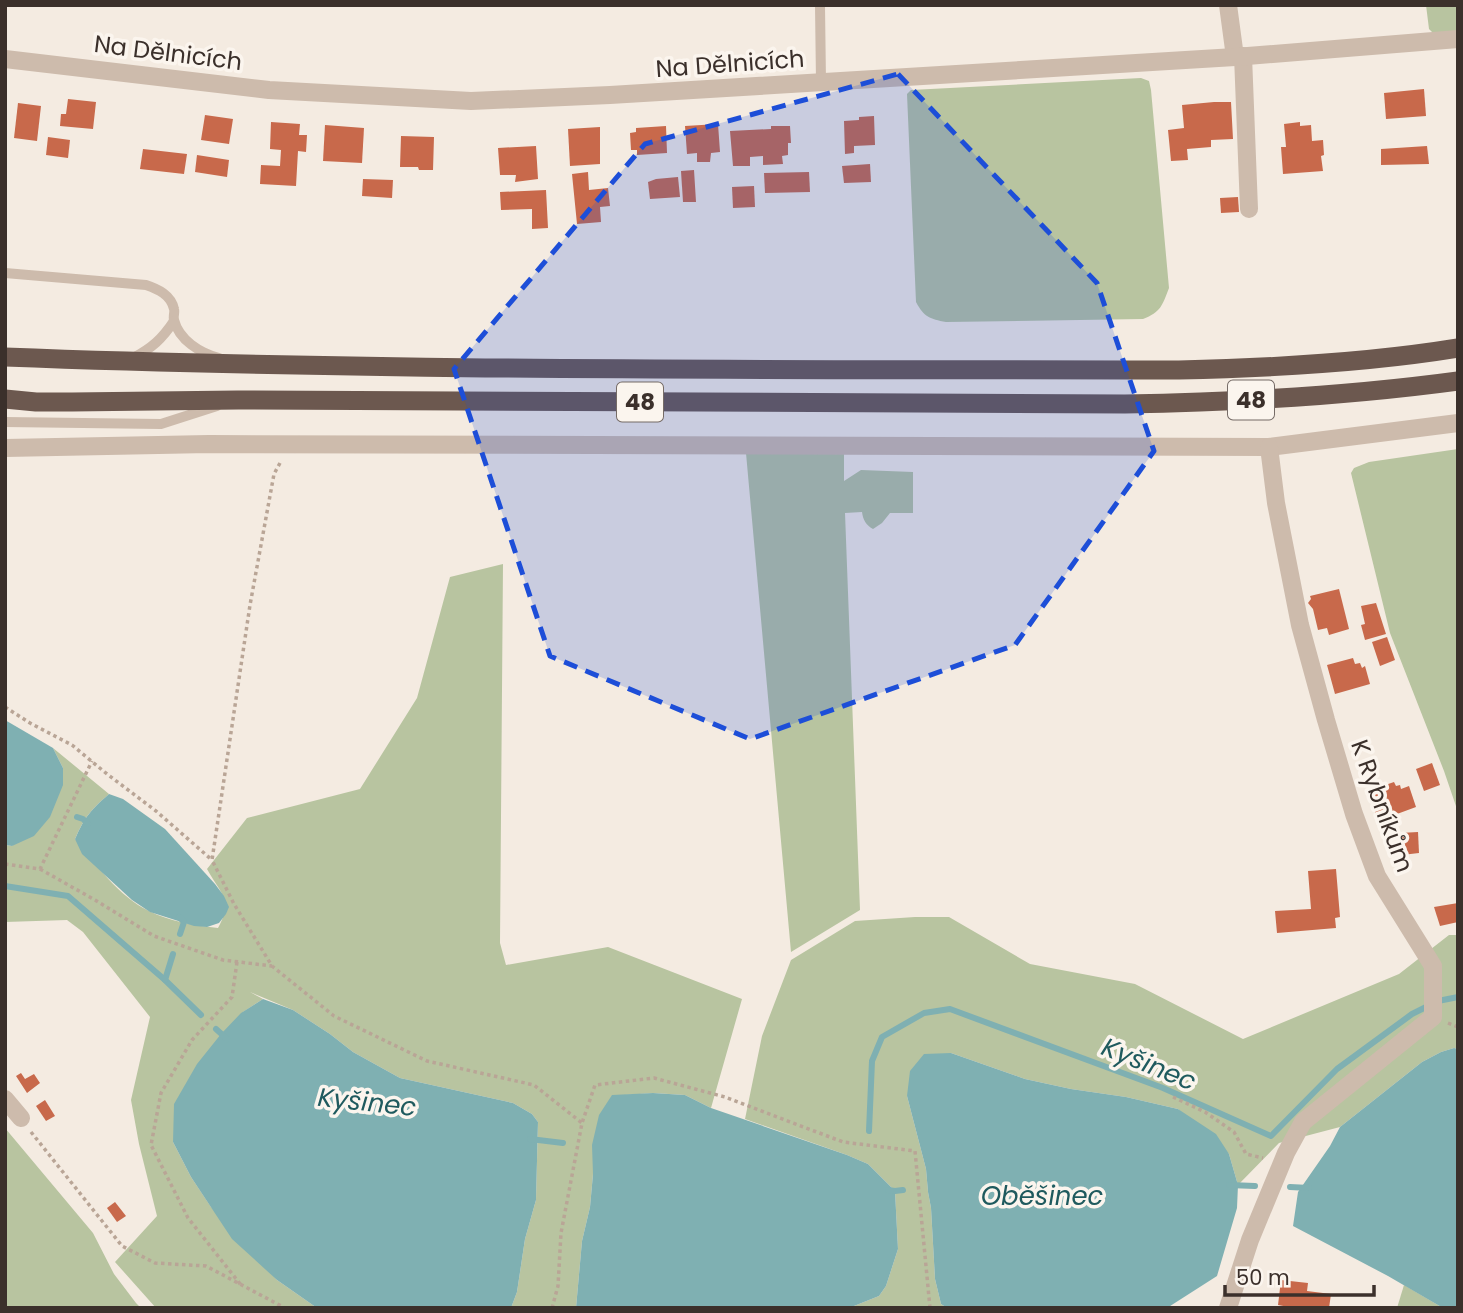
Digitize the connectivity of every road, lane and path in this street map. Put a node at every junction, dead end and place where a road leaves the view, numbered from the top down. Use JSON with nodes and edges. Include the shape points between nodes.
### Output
{"nodes":[{"id":1,"x":1228,"y":5,"type":"edge"},
{"id":2,"x":820,"y":6,"type":"edge"},
{"id":3,"x":1458,"y":39,"type":"edge"},
{"id":4,"x":1238,"y":56,"type":"junction"},
{"id":5,"x":5,"y":59,"type":"edge"},
{"id":6,"x":821,"y":82,"type":"junction"},
{"id":7,"x":1249,"y":209,"type":"dead end"},
{"id":8,"x":5,"y":273,"type":"edge"},
{"id":9,"x":174,"y":321,"type":"junction"},
{"id":10,"x":1458,"y":348,"type":"edge"},
{"id":11,"x":5,"y":357,"type":"edge"},
{"id":12,"x":112,"y":361,"type":"junction"},
{"id":13,"x":238,"y":363,"type":"junction"},
{"id":14,"x":1458,"y":381,"type":"edge"},
{"id":15,"x":5,"y":399,"type":"edge"},
{"id":16,"x":238,"y":400,"type":"junction"},
{"id":17,"x":5,"y":422,"type":"edge"},
{"id":18,"x":1458,"y":423,"type":"edge"},
{"id":19,"x":291,"y":444,"type":"junction"},
{"id":20,"x":1269,"y":447,"type":"junction"},
{"id":21,"x":5,"y":448,"type":"edge"},
{"id":22,"x":5,"y":707,"type":"edge"},
{"id":23,"x":92,"y":761,"type":"junction"},
{"id":24,"x":212,"y":860,"type":"junction"},
{"id":25,"x":5,"y":864,"type":"edge"},
{"id":26,"x":40,"y":869,"type":"junction"},
{"id":27,"x":237,"y":961,"type":"junction"},
{"id":28,"x":272,"y":966,"type":"junction"},
{"id":29,"x":1173,"y":1097,"type":"dead end"},
{"id":30,"x":5,"y":1099,"type":"edge"},
{"id":31,"x":21,"y":1118,"type":"joint"},
{"id":32,"x":582,"y":1123,"type":"junction"},
{"id":33,"x":1282,"y":1163,"type":"junction"},
{"id":34,"x":241,"y":1285,"type":"junction"},
{"id":35,"x":285,"y":1308,"type":"edge"},
{"id":36,"x":552,"y":1308,"type":"edge"},
{"id":37,"x":930,"y":1308,"type":"edge"},
{"id":38,"x":1228,"y":1308,"type":"edge"}],
"edges":[{"from":1,"to":4,"type":"street"},
{"from":2,"to":6,"type":"lane"},
{"from":3,"to":4,"type":"street","name":"Na Dělnicích"},
{"from":4,"to":6,"type":"street","name":"Na Dělnicích"},
{"from":4,"to":7,"type":"street"},
{"from":5,"to":6,"type":"street","name":"Na Dělnicích","via":[[269,90],[471,101]]},
{"from":8,"to":9,"type":"lane","via":[[146,285],[167,296],[174,308]]},
{"from":9,"to":12,"type":"lane","via":[[149,349]]},
{"from":9,"to":13,"type":"lane","via":[[191,345]]},
{"from":10,"to":13,"type":"highway","number":"48","via":[[1377,359],[1179,370]]},
{"from":11,"to":12,"type":"highway","number":"48"},
{"from":12,"to":13,"type":"highway","number":"48"},
{"from":14,"to":16,"type":"highway","number":"48","via":[[1293,398],[1125,404]]},
{"from":15,"to":16,"type":"highway","number":"48"},
{"from":16,"to":17,"type":"lane","via":[[161,424]]},
{"from":18,"to":20,"type":"street"},
{"from":19,"to":20,"type":"street"},
{"from":19,"to":21,"type":"street"},
{"from":19,"to":24,"type":"path","via":[[274,474]]},
{"from":20,"to":33,"type":"street","name":"K Rybníkům","via":[[1300,625],[1354,814],[1377,876],[1433,966],[1433,1016],[1303,1122]]},
{"from":22,"to":23,"type":"path","via":[[72,744]]},
{"from":23,"to":24,"type":"path"},
{"from":23,"to":26,"type":"path"},
{"from":24,"to":28,"type":"path"},
{"from":25,"to":26,"type":"path"},
{"from":26,"to":27,"type":"path","via":[[154,936]]},
{"from":27,"to":28,"type":"path"},
{"from":27,"to":34,"type":"path","via":[[232,997],[192,1040],[161,1093],[151,1144],[188,1217]]},
{"from":28,"to":32,"type":"path","via":[[334,1016],[427,1061],[534,1085]]},
{"from":29,"to":33,"type":"path","via":[[1234,1132],[1246,1154]]},
{"from":30,"to":31,"type":"street"},
{"from":31,"to":34,"type":"path","via":[[122,1246],[155,1263],[206,1266]]},
{"from":32,"to":36,"type":"path"},
{"from":32,"to":37,"type":"path","via":[[595,1085],[654,1078],[725,1097],[843,1142],[915,1151]]},
{"from":33,"to":38,"type":"street","name":"K Rybníkům"},
{"from":34,"to":35,"type":"path"}]}
